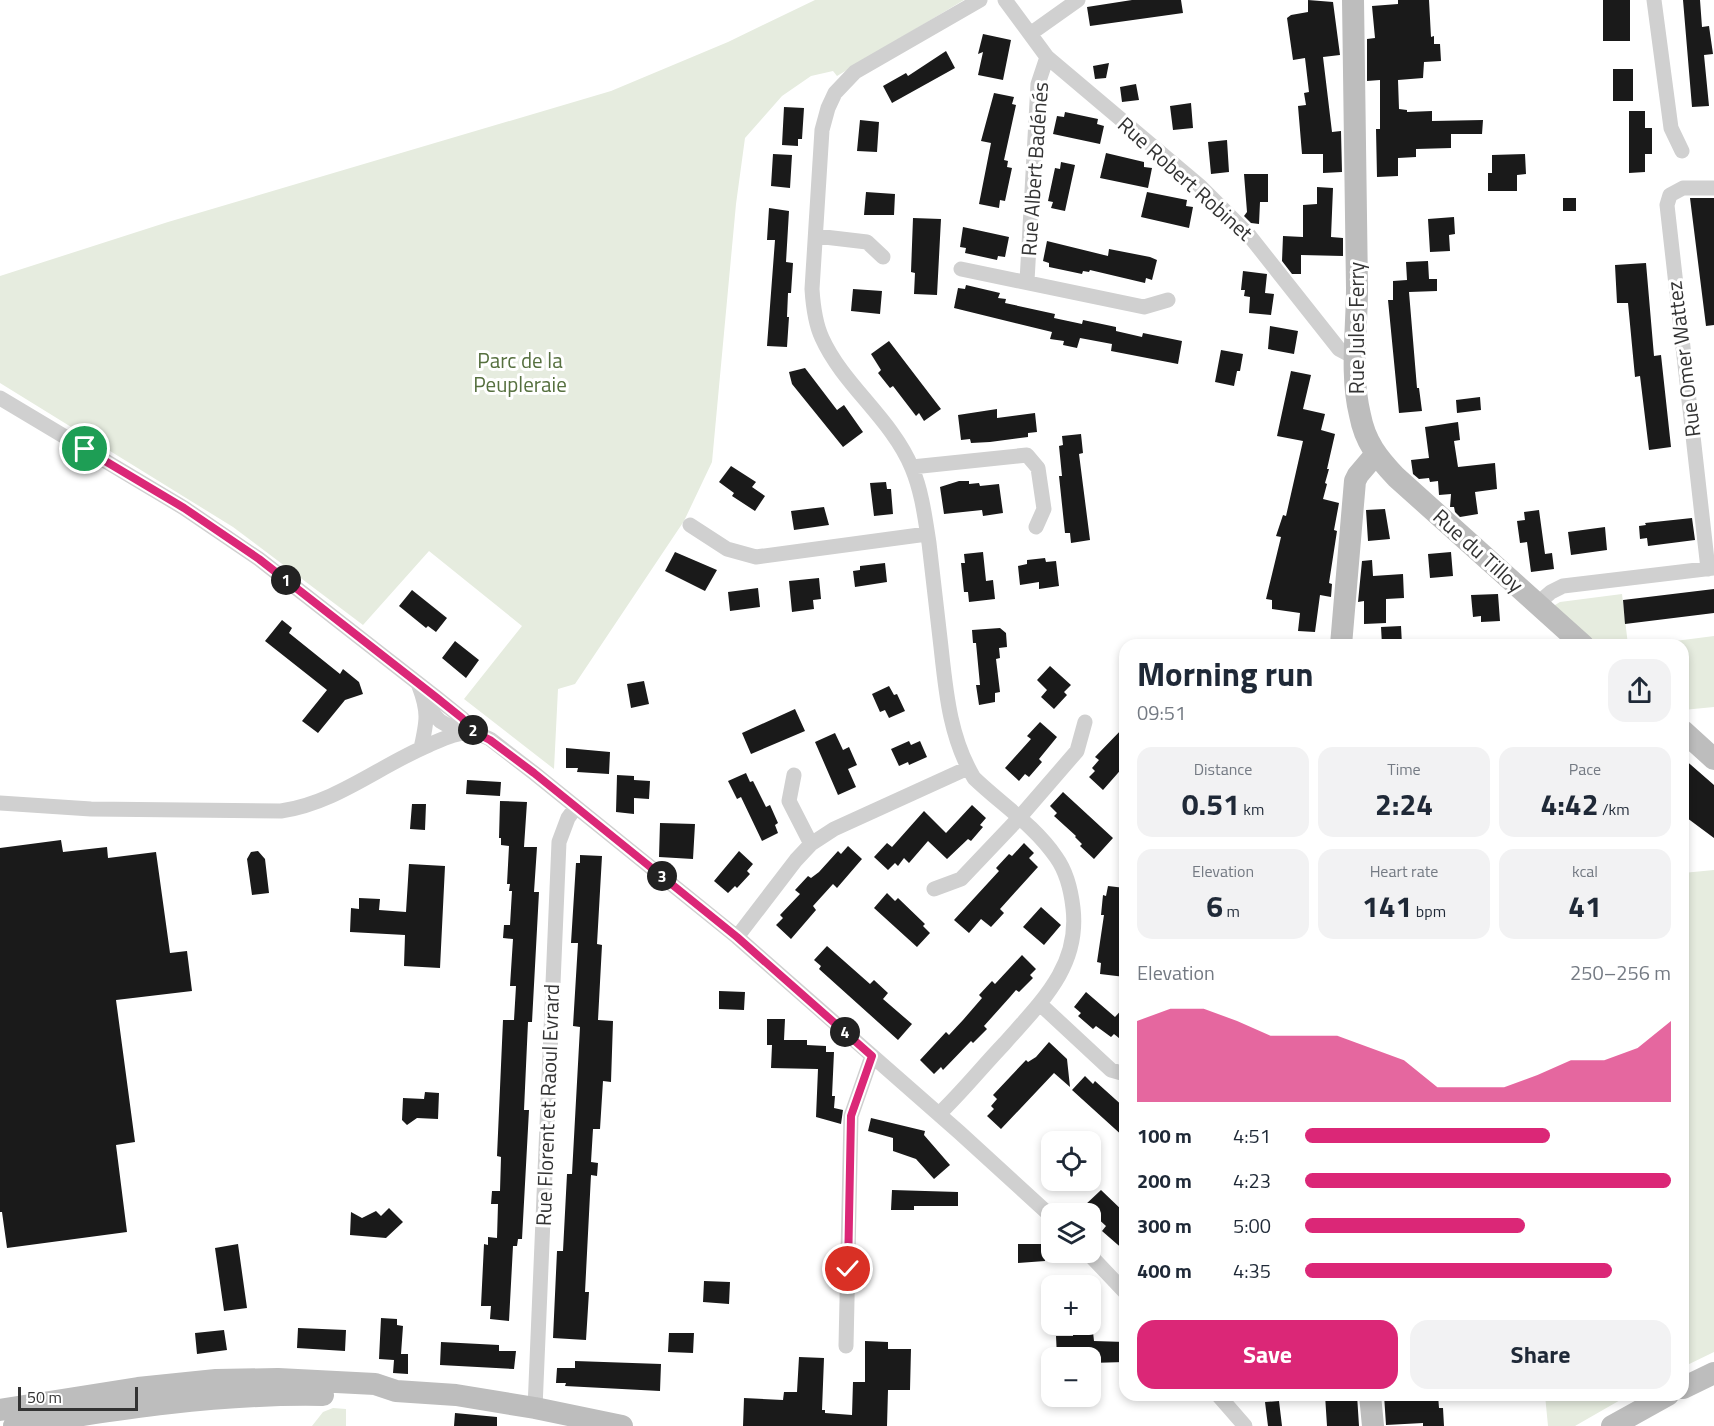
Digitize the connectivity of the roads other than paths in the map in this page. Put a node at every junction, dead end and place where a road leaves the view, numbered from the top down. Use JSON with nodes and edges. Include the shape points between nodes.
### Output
{"nodes":[{"id":1,"x":980,"y":0,"type":"edge"},
{"id":2,"x":1005,"y":0,"type":"edge"},
{"id":3,"x":1078,"y":0,"type":"edge"},
{"id":4,"x":1353,"y":0,"type":"edge"},
{"id":5,"x":1654,"y":0,"type":"edge"},
{"id":6,"x":1030,"y":34,"type":"junction"},
{"id":7,"x":1047,"y":57,"type":"junction"},
{"id":8,"x":1682,"y":151,"type":"dead end"},
{"id":9,"x":1714,"y":188,"type":"edge"},
{"id":10,"x":816,"y":236,"type":"junction"},
{"id":11,"x":883,"y":257,"type":"dead end"},
{"id":12,"x":961,"y":269,"type":"dead end"},
{"id":13,"x":1027,"y":281,"type":"junction"},
{"id":14,"x":1168,"y":300,"type":"dead end"},
{"id":15,"x":1356,"y":358,"type":"junction"},
{"id":16,"x":0,"y":398,"type":"edge"},
{"id":17,"x":1375,"y":455,"type":"junction"},
{"id":18,"x":912,"y":467,"type":"junction"},
{"id":19,"x":690,"y":525,"type":"dead end"},
{"id":20,"x":1036,"y":527,"type":"dead end"},
{"id":21,"x":927,"y":534,"type":"junction"},
{"id":22,"x":1711,"y":569,"type":"edge"},
{"id":23,"x":1537,"y":604,"type":"junction"},
{"id":24,"x":1342,"y":639,"type":"edge"},
{"id":25,"x":1576,"y":639,"type":"edge"},
{"id":26,"x":419,"y":686,"type":"junction"},
{"id":27,"x":427,"y":707,"type":"junction"},
{"id":28,"x":1085,"y":722,"type":"dead end"},
{"id":29,"x":466,"y":732,"type":"junction"},
{"id":30,"x":1689,"y":736,"type":"edge"},
{"id":31,"x":421,"y":748,"type":"junction"},
{"id":32,"x":1714,"y":759,"type":"edge"},
{"id":33,"x":968,"y":768,"type":"junction"},
{"id":34,"x":794,"y":775,"type":"dead end"},
{"id":35,"x":0,"y":803,"type":"edge"},
{"id":36,"x":576,"y":807,"type":"junction"},
{"id":37,"x":1019,"y":818,"type":"junction"},
{"id":38,"x":811,"y":844,"type":"junction"},
{"id":39,"x":934,"y":889,"type":"dead end"},
{"id":40,"x":737,"y":937,"type":"junction"},
{"id":41,"x":1040,"y":1004,"type":"junction"},
{"id":42,"x":872,"y":1056,"type":"junction"},
{"id":43,"x":1119,"y":1072,"type":"edge"},
{"id":44,"x":939,"y":1114,"type":"junction"},
{"id":45,"x":1041,"y":1207,"type":"edge"},
{"id":46,"x":1097,"y":1263,"type":"edge"},
{"id":47,"x":1119,"y":1286,"type":"edge"},
{"id":48,"x":846,"y":1346,"type":"dead end"},
{"id":49,"x":1714,"y":1373,"type":"edge"},
{"id":50,"x":1689,"y":1385,"type":"edge"},
{"id":51,"x":396,"y":1391,"type":"junction"},
{"id":52,"x":1223,"y":1401,"type":"edge"},
{"id":53,"x":1371,"y":1401,"type":"edge"},
{"id":54,"x":1657,"y":1401,"type":"edge"},
{"id":55,"x":535,"y":1408,"type":"junction"},
{"id":56,"x":0,"y":1410,"type":"edge"},
{"id":57,"x":14,"y":1426,"type":"edge"},
{"id":58,"x":622,"y":1426,"type":"edge"},
{"id":59,"x":1245,"y":1426,"type":"edge"},
{"id":60,"x":1373,"y":1426,"type":"edge"},
{"id":61,"x":1612,"y":1426,"type":"edge"}],
"edges":[{"from":1,"to":10,"type":"street","via":[[855,72],[835,93],[822,130]]},
{"from":2,"to":6,"type":"street","name":"Rue Robert Robinet"},
{"from":3,"to":6,"type":"street"},
{"from":4,"to":15,"type":"main road","name":"Rue Jules Ferry"},
{"from":5,"to":8,"type":"street","via":[[1671,128]]},
{"from":6,"to":7,"type":"street","name":"Rue Robert Robinet"},
{"from":7,"to":13,"type":"street","name":"Rue Albert Badénés","via":[[1038,84]]},
{"from":7,"to":15,"type":"street","name":"Rue Robert Robinet","via":[[1214,200],[1248,234],[1339,349]]},
{"from":9,"to":22,"type":"street","name":"Rue Omer Wattez","via":[[1683,188],[1670,195],[1667,205]]},
{"from":10,"to":11,"type":"street","via":[[867,242]]},
{"from":10,"to":18,"type":"street","via":[[812,289],[822,338],[897,440]]},
{"from":12,"to":13,"type":"street","name":"Rue Albert Badénés"},
{"from":13,"to":14,"type":"street","name":"Rue Albert Badénés","via":[[1144,307]]},
{"from":15,"to":17,"type":"main road","name":"Rue Jules Ferry","via":[[1358,407]]},
{"from":16,"to":26,"type":"street","via":[[259,559]]},
{"from":17,"to":23,"type":"main road","name":"Rue du Tilloy"},
{"from":17,"to":24,"type":"main road","via":[[1355,482]]},
{"from":18,"to":20,"type":"street","via":[[1027,455],[1038,468],[1043,499],[1044,509]]},
{"from":18,"to":21,"type":"street","via":[[920,489]]},
{"from":19,"to":21,"type":"street","via":[[727,549],[756,557]]},
{"from":21,"to":33,"type":"street","via":[[946,694],[954,734]]},
{"from":22,"to":23,"type":"street","via":[[1563,586]]},
{"from":23,"to":25,"type":"main road","name":"Rue du Tilloy"},
{"from":26,"to":27,"type":"street"},
{"from":26,"to":29,"type":"street","via":[[462,718]]},
{"from":27,"to":29,"type":"street","via":[[440,721]]},
{"from":27,"to":31,"type":"street"},
{"from":28,"to":37,"type":"street","via":[[1077,752]]},
{"from":29,"to":31,"type":"street"},
{"from":29,"to":36,"type":"street","via":[[490,740]]},
{"from":30,"to":32,"type":"main road"},
{"from":31,"to":35,"type":"street","via":[[334,795],[281,811],[91,809]]},
{"from":33,"to":37,"type":"street"},
{"from":33,"to":38,"type":"street"},
{"from":34,"to":38,"type":"street","via":[[789,801]]},
{"from":36,"to":40,"type":"street"},
{"from":36,"to":55,"type":"street","name":"Rue Florent et Raoul Evrard","via":[[559,842]]},
{"from":37,"to":39,"type":"street","via":[[961,879]]},
{"from":37,"to":41,"type":"street","via":[[1057,858],[1071,889],[1075,928],[1069,955],[1059,978]]},
{"from":38,"to":40,"type":"street"},
{"from":40,"to":42,"type":"street"},
{"from":41,"to":43,"type":"street","via":[[1111,1070]]},
{"from":41,"to":44,"type":"street"},
{"from":42,"to":44,"type":"street"},
{"from":42,"to":48,"type":"street","via":[[851,1116]]},
{"from":44,"to":45,"type":"street"},
{"from":46,"to":47,"type":"street"},
{"from":49,"to":50,"type":"main road"},
{"from":51,"to":55,"type":"main road","via":[[456,1395]]},
{"from":51,"to":56,"type":"main road","via":[[375,1384],[216,1380]]},
{"from":51,"to":57,"type":"main road","via":[[374,1395],[214,1399]]},
{"from":52,"to":59,"type":"street"},
{"from":53,"to":60,"type":"main road"},
{"from":54,"to":61,"type":"main road"},
{"from":55,"to":58,"type":"main road"}]}
